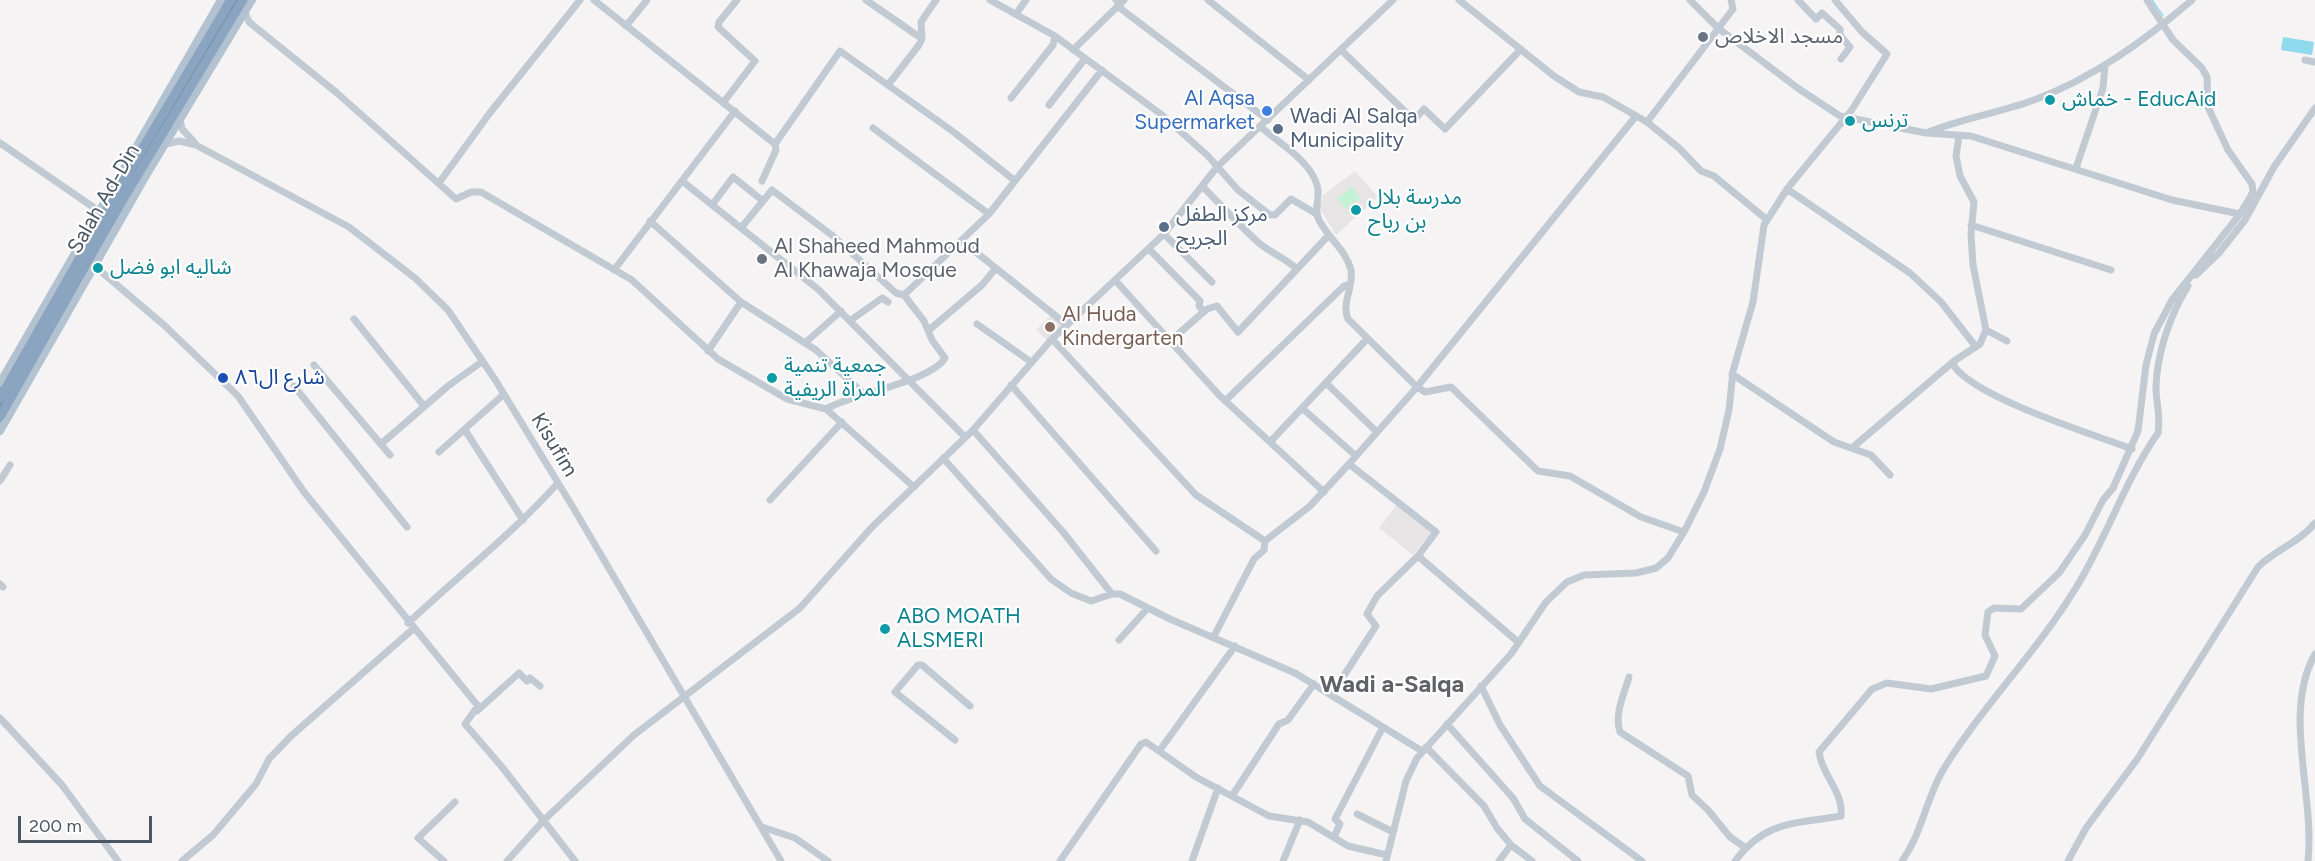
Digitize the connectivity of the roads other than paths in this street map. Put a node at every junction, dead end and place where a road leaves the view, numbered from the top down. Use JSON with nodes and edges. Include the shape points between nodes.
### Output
{"nodes":[{"id":1,"x":221,"y":0,"type":"edge"},
{"id":2,"x":231,"y":0,"type":"edge"},
{"id":3,"x":243,"y":0,"type":"edge"},
{"id":4,"x":252,"y":0,"type":"edge"},
{"id":5,"x":580,"y":0,"type":"edge"},
{"id":6,"x":594,"y":0,"type":"edge"},
{"id":7,"x":647,"y":0,"type":"edge"},
{"id":8,"x":737,"y":0,"type":"edge"},
{"id":9,"x":866,"y":0,"type":"edge"},
{"id":10,"x":936,"y":0,"type":"edge"},
{"id":11,"x":990,"y":0,"type":"edge"},
{"id":12,"x":1026,"y":0,"type":"edge"},
{"id":13,"x":1208,"y":0,"type":"edge"},
{"id":14,"x":1393,"y":0,"type":"edge"},
{"id":15,"x":1459,"y":0,"type":"edge"},
{"id":16,"x":1690,"y":0,"type":"edge"},
{"id":17,"x":1731,"y":0,"type":"edge"},
{"id":18,"x":1798,"y":0,"type":"edge"},
{"id":19,"x":1835,"y":0,"type":"edge"},
{"id":20,"x":2147,"y":0,"type":"edge"},
{"id":21,"x":2192,"y":0,"type":"edge"},
{"id":22,"x":1120,"y":1,"type":"edge"},
{"id":23,"x":244,"y":12,"type":"junction"},
{"id":24,"x":1016,"y":14,"type":"junction"},
{"id":25,"x":252,"y":24,"type":"junction"},
{"id":26,"x":236,"y":25,"type":"junction"},
{"id":27,"x":2163,"y":25,"type":"junction"},
{"id":28,"x":626,"y":26,"type":"junction"},
{"id":29,"x":1718,"y":28,"type":"junction"},
{"id":30,"x":1055,"y":36,"type":"junction"},
{"id":31,"x":922,"y":39,"type":"junction"},
{"id":32,"x":1521,"y":49,"type":"junction"},
{"id":33,"x":1073,"y":50,"type":"junction"},
{"id":34,"x":1341,"y":50,"type":"junction"},
{"id":35,"x":1841,"y":59,"type":"dead end"},
{"id":36,"x":1084,"y":60,"type":"junction"},
{"id":37,"x":2305,"y":60,"type":"dead end"},
{"id":38,"x":2315,"y":62,"type":"edge"},
{"id":39,"x":2105,"y":65,"type":"junction"},
{"id":40,"x":1102,"y":70,"type":"junction"},
{"id":41,"x":1309,"y":80,"type":"junction"},
{"id":42,"x":888,"y":85,"type":"junction"},
{"id":43,"x":1011,"y":98,"type":"dead end"},
{"id":44,"x":723,"y":103,"type":"junction"},
{"id":45,"x":1049,"y":105,"type":"dead end"},
{"id":46,"x":2315,"y":108,"type":"edge"},
{"id":47,"x":735,"y":111,"type":"junction"},
{"id":48,"x":1636,"y":116,"type":"junction"},
{"id":49,"x":1846,"y":117,"type":"junction"},
{"id":50,"x":180,"y":120,"type":"junction"},
{"id":51,"x":1268,"y":120,"type":"junction"},
{"id":52,"x":1647,"y":122,"type":"junction"},
{"id":53,"x":1260,"y":126,"type":"junction"},
{"id":54,"x":873,"y":128,"type":"dead end"},
{"id":55,"x":1926,"y":133,"type":"junction"},
{"id":56,"x":1959,"y":136,"type":"junction"},
{"id":57,"x":0,"y":143,"type":"edge"},
{"id":58,"x":166,"y":144,"type":"junction"},
{"id":59,"x":775,"y":144,"type":"junction"},
{"id":60,"x":196,"y":145,"type":"junction"},
{"id":61,"x":1217,"y":166,"type":"junction"},
{"id":62,"x":2076,"y":168,"type":"junction"},
{"id":63,"x":1014,"y":180,"type":"junction"},
{"id":64,"x":682,"y":181,"type":"junction"},
{"id":65,"x":762,"y":181,"type":"dead end"},
{"id":66,"x":439,"y":183,"type":"junction"},
{"id":67,"x":1202,"y":186,"type":"junction"},
{"id":68,"x":1787,"y":189,"type":"junction"},
{"id":69,"x":763,"y":201,"type":"junction"},
{"id":70,"x":712,"y":205,"type":"junction"},
{"id":71,"x":1316,"y":213,"type":"junction"},
{"id":72,"x":989,"y":214,"type":"junction"},
{"id":73,"x":2240,"y":214,"type":"junction"},
{"id":74,"x":99,"y":217,"type":"junction"},
{"id":75,"x":1767,"y":219,"type":"junction"},
{"id":76,"x":650,"y":221,"type":"junction"},
{"id":77,"x":1971,"y":225,"type":"junction"},
{"id":78,"x":741,"y":228,"type":"junction"},
{"id":79,"x":1164,"y":234,"type":"junction"},
{"id":80,"x":1328,"y":236,"type":"junction"},
{"id":81,"x":962,"y":241,"type":"junction"},
{"id":82,"x":1149,"y":249,"type":"junction"},
{"id":83,"x":92,"y":264,"type":"junction"},
{"id":84,"x":996,"y":268,"type":"junction"},
{"id":85,"x":1297,"y":269,"type":"junction"},
{"id":86,"x":614,"y":270,"type":"junction"},
{"id":87,"x":2111,"y":270,"type":"dead end"},
{"id":88,"x":1115,"y":280,"type":"junction"},
{"id":89,"x":1212,"y":282,"type":"dead end"},
{"id":90,"x":1350,"y":284,"type":"junction"},
{"id":91,"x":904,"y":295,"type":"junction"},
{"id":92,"x":741,"y":302,"type":"junction"},
{"id":93,"x":888,"y":302,"type":"dead end"},
{"id":94,"x":841,"y":311,"type":"junction"},
{"id":95,"x":1204,"y":312,"type":"junction"},
{"id":96,"x":354,"y":319,"type":"dead end"},
{"id":97,"x":851,"y":320,"type":"junction"},
{"id":98,"x":976,"y":324,"type":"dead end"},
{"id":99,"x":1067,"y":325,"type":"junction"},
{"id":100,"x":929,"y":330,"type":"junction"},
{"id":101,"x":1986,"y":330,"type":"junction"},
{"id":102,"x":1052,"y":339,"type":"junction"},
{"id":103,"x":1367,"y":339,"type":"junction"},
{"id":104,"x":2007,"y":341,"type":"dead end"},
{"id":105,"x":1169,"y":342,"type":"junction"},
{"id":106,"x":805,"y":343,"type":"junction"},
{"id":107,"x":1976,"y":347,"type":"junction"},
{"id":108,"x":708,"y":351,"type":"junction"},
{"id":109,"x":483,"y":361,"type":"junction"},
{"id":110,"x":1954,"y":361,"type":"junction"},
{"id":111,"x":1032,"y":362,"type":"junction"},
{"id":112,"x":314,"y":365,"type":"dead end"},
{"id":113,"x":1732,"y":374,"type":"junction"},
{"id":114,"x":908,"y":379,"type":"junction"},
{"id":115,"x":0,"y":383,"type":"edge"},
{"id":116,"x":1326,"y":383,"type":"junction"},
{"id":117,"x":294,"y":386,"type":"dead end"},
{"id":118,"x":1011,"y":386,"type":"junction"},
{"id":119,"x":1417,"y":387,"type":"junction"},
{"id":120,"x":504,"y":394,"type":"junction"},
{"id":121,"x":864,"y":394,"type":"junction"},
{"id":122,"x":0,"y":398,"type":"edge"},
{"id":123,"x":1225,"y":401,"type":"junction"},
{"id":124,"x":424,"y":406,"type":"junction"},
{"id":125,"x":1302,"y":408,"type":"junction"},
{"id":126,"x":826,"y":409,"type":"junction"},
{"id":127,"x":0,"y":417,"type":"edge"},
{"id":128,"x":842,"y":422,"type":"junction"},
{"id":129,"x":0,"y":430,"type":"edge"},
{"id":130,"x":465,"y":430,"type":"junction"},
{"id":131,"x":972,"y":430,"type":"junction"},
{"id":132,"x":1377,"y":432,"type":"junction"},
{"id":133,"x":965,"y":436,"type":"junction"},
{"id":134,"x":1270,"y":442,"type":"junction"},
{"id":135,"x":381,"y":444,"type":"junction"},
{"id":136,"x":1852,"y":448,"type":"junction"},
{"id":137,"x":2132,"y":449,"type":"junction"},
{"id":138,"x":439,"y":452,"type":"dead end"},
{"id":139,"x":390,"y":455,"type":"dead end"},
{"id":140,"x":1356,"y":456,"type":"junction"},
{"id":141,"x":943,"y":458,"type":"junction"},
{"id":142,"x":1349,"y":464,"type":"junction"},
{"id":143,"x":10,"y":465,"type":"dead end"},
{"id":144,"x":1890,"y":475,"type":"dead end"},
{"id":145,"x":0,"y":481,"type":"edge"},
{"id":146,"x":558,"y":483,"type":"junction"},
{"id":147,"x":914,"y":487,"type":"junction"},
{"id":148,"x":1323,"y":492,"type":"junction"},
{"id":149,"x":770,"y":500,"type":"dead end"},
{"id":150,"x":523,"y":520,"type":"junction"},
{"id":151,"x":2315,"y":523,"type":"edge"},
{"id":152,"x":407,"y":527,"type":"dead end"},
{"id":153,"x":1684,"y":532,"type":"junction"},
{"id":154,"x":1265,"y":541,"type":"junction"},
{"id":155,"x":1156,"y":551,"type":"dead end"},
{"id":156,"x":1418,"y":556,"type":"junction"},
{"id":157,"x":1112,"y":594,"type":"junction"},
{"id":158,"x":1147,"y":609,"type":"junction"},
{"id":159,"x":410,"y":626,"type":"junction"},
{"id":160,"x":1214,"y":636,"type":"junction"},
{"id":161,"x":1119,"y":640,"type":"dead end"},
{"id":162,"x":1518,"y":642,"type":"junction"},
{"id":163,"x":1235,"y":646,"type":"junction"},
{"id":164,"x":2315,"y":654,"type":"edge"},
{"id":165,"x":1629,"y":677,"type":"dead end"},
{"id":166,"x":1314,"y":684,"type":"junction"},
{"id":167,"x":540,"y":686,"type":"dead end"},
{"id":168,"x":1481,"y":686,"type":"junction"},
{"id":169,"x":1332,"y":694,"type":"junction"},
{"id":170,"x":685,"y":696,"type":"junction"},
{"id":171,"x":970,"y":706,"type":"dead end"},
{"id":172,"x":471,"y":717,"type":"junction"},
{"id":173,"x":0,"y":718,"type":"edge"},
{"id":174,"x":1447,"y":724,"type":"junction"},
{"id":175,"x":1383,"y":727,"type":"junction"},
{"id":176,"x":955,"y":740,"type":"dead end"},
{"id":177,"x":1424,"y":749,"type":"junction"},
{"id":178,"x":1160,"y":750,"type":"junction"},
{"id":179,"x":1218,"y":788,"type":"junction"},
{"id":180,"x":1232,"y":796,"type":"junction"},
{"id":181,"x":455,"y":802,"type":"dead end"},
{"id":182,"x":1357,"y":814,"type":"dead end"},
{"id":183,"x":544,"y":820,"type":"junction"},
{"id":184,"x":1300,"y":820,"type":"junction"},
{"id":185,"x":762,"y":827,"type":"junction"},
{"id":186,"x":1393,"y":832,"type":"junction"},
{"id":187,"x":1334,"y":837,"type":"junction"},
{"id":188,"x":1511,"y":845,"type":"junction"},
{"id":189,"x":1746,"y":848,"type":"junction"},
{"id":190,"x":1387,"y":858,"type":"edge"},
{"id":191,"x":118,"y":861,"type":"edge"},
{"id":192,"x":182,"y":861,"type":"edge"},
{"id":193,"x":444,"y":861,"type":"edge"},
{"id":194,"x":507,"y":861,"type":"edge"},
{"id":195,"x":575,"y":861,"type":"edge"},
{"id":196,"x":781,"y":861,"type":"edge"},
{"id":197,"x":828,"y":861,"type":"edge"},
{"id":198,"x":1060,"y":861,"type":"edge"},
{"id":199,"x":1192,"y":861,"type":"edge"},
{"id":200,"x":1283,"y":861,"type":"edge"},
{"id":201,"x":1499,"y":861,"type":"edge"},
{"id":202,"x":1532,"y":861,"type":"edge"},
{"id":203,"x":1578,"y":861,"type":"edge"},
{"id":204,"x":1642,"y":861,"type":"edge"},
{"id":205,"x":1736,"y":861,"type":"edge"},
{"id":206,"x":1902,"y":861,"type":"edge"},
{"id":207,"x":2068,"y":861,"type":"edge"},
{"id":208,"x":2308,"y":861,"type":"edge"}],
"edges":[{"from":1,"to":74,"type":"main road"},
{"from":2,"to":74,"type":"highway","name":"Salah Ad-Din"},
{"from":3,"to":83,"type":"highway","name":"Salah Ad-Din"},
{"from":4,"to":23,"type":"main road"},
{"from":5,"to":66,"type":"street"},
{"from":6,"to":28,"type":"street"},
{"from":7,"to":28,"type":"street"},
{"from":8,"to":44,"type":"street","via":[[718,27],[755,61]]},
{"from":9,"to":31,"type":"street"},
{"from":10,"to":31,"type":"street","via":[[919,27]]},
{"from":11,"to":24,"type":"street"},
{"from":12,"to":24,"type":"street"},
{"from":13,"to":41,"type":"street"},
{"from":14,"to":34,"type":"street"},
{"from":15,"to":32,"type":"street"},
{"from":16,"to":29,"type":"street"},
{"from":17,"to":29,"type":"street","via":[[1732,9]]},
{"from":18,"to":35,"type":"street","via":[[1816,19],[1822,13],[1840,29],[1840,36],[1850,47]]},
{"from":19,"to":49,"type":"street","via":[[1887,54]]},
{"from":20,"to":27,"type":"street"},
{"from":21,"to":27,"type":"street"},
{"from":22,"to":33,"type":"street"},
{"from":22,"to":51,"type":"street","via":[[1120,8],[1126,13]]},
{"from":23,"to":25,"type":"street"},
{"from":23,"to":26,"type":"main road"},
{"from":24,"to":30,"type":"street"},
{"from":25,"to":26,"type":"street"},
{"from":25,"to":66,"type":"street"},
{"from":26,"to":50,"type":"main road"},
{"from":27,"to":39,"type":"street"},
{"from":27,"to":73,"type":"street","via":[[2207,77],[2208,107],[2228,150],[2252,184],[2252,198]]},
{"from":28,"to":44,"type":"street"},
{"from":29,"to":49,"type":"street","via":[[1799,89]]},
{"from":29,"to":52,"type":"street"},
{"from":30,"to":33,"type":"street"},
{"from":30,"to":43,"type":"street","via":[[1053,45]]},
{"from":31,"to":42,"type":"street"},
{"from":32,"to":34,"type":"street","via":[[1445,129],[1424,109],[1414,120]]},
{"from":32,"to":48,"type":"street","via":[[1579,92],[1603,97]]},
{"from":33,"to":36,"type":"street"},
{"from":34,"to":41,"type":"street"},
{"from":36,"to":40,"type":"street"},
{"from":36,"to":45,"type":"street"},
{"from":37,"to":38,"type":"street"},
{"from":39,"to":55,"type":"street","via":[[2032,101],[1966,117]]},
{"from":39,"to":62,"type":"street","via":[[2103,88]]},
{"from":40,"to":61,"type":"street","via":[[1162,115]]},
{"from":40,"to":63,"type":"street"},
{"from":41,"to":51,"type":"street"},
{"from":42,"to":59,"type":"street","via":[[840,51]]},
{"from":42,"to":63,"type":"street"},
{"from":44,"to":47,"type":"street"},
{"from":46,"to":206,"type":"street","via":[[2274,167],[2246,220],[2194,276],[2180,299],[2162,346],[2156,388],[2161,415],[2158,433],[2078,586],[1942,771],[1920,830]]},
{"from":47,"to":59,"type":"street"},
{"from":47,"to":64,"type":"street"},
{"from":48,"to":52,"type":"street"},
{"from":48,"to":119,"type":"street"},
{"from":49,"to":55,"type":"street"},
{"from":49,"to":68,"type":"street"},
{"from":50,"to":58,"type":"main road"},
{"from":50,"to":60,"type":"street","name":"Kisufim","via":[[182,129]]},
{"from":51,"to":53,"type":"street"},
{"from":52,"to":75,"type":"street","via":[[1701,171],[1714,176]]},
{"from":53,"to":61,"type":"street"},
{"from":53,"to":71,"type":"street","via":[[1314,174],[1318,188]]},
{"from":54,"to":72,"type":"street"},
{"from":55,"to":56,"type":"street"},
{"from":56,"to":62,"type":"street","via":[[1971,136]]},
{"from":56,"to":77,"type":"street","via":[[1956,156],[1960,176],[1974,202]]},
{"from":57,"to":74,"type":"street"},
{"from":58,"to":60,"type":"street","name":"Kisufim","via":[[179,141]]},
{"from":58,"to":83,"type":"main road"},
{"from":59,"to":65,"type":"street"},
{"from":60,"to":109,"type":"street","name":"Kisufim","via":[[365,239],[448,310]]},
{"from":61,"to":67,"type":"street"},
{"from":61,"to":71,"type":"street","via":[[1238,190],[1270,215],[1275,215],[1291,199]]},
{"from":62,"to":73,"type":"street","via":[[2172,200]]},
{"from":63,"to":72,"type":"street"},
{"from":64,"to":70,"type":"street"},
{"from":64,"to":76,"type":"street"},
{"from":66,"to":86,"type":"street","via":[[456,199],[481,192]]},
{"from":67,"to":79,"type":"street"},
{"from":67,"to":85,"type":"street","via":[[1258,242]]},
{"from":68,"to":75,"type":"street"},
{"from":68,"to":107,"type":"street","via":[[1910,273],[1941,302]]},
{"from":69,"to":70,"type":"street","via":[[733,177]]},
{"from":69,"to":78,"type":"street"},
{"from":69,"to":91,"type":"street","via":[[772,190],[833,236],[896,293]]},
{"from":70,"to":78,"type":"street"},
{"from":71,"to":80,"type":"street"},
{"from":72,"to":81,"type":"street"},
{"from":73,"to":137,"type":"street","via":[[2172,300],[2154,334]]},
{"from":74,"to":115,"type":"main road"},
{"from":74,"to":122,"type":"highway","name":"Salah Ad-Din"},
{"from":75,"to":113,"type":"street","via":[[1761,232],[1752,309]]},
{"from":76,"to":86,"type":"street"},
{"from":76,"to":92,"type":"street"},
{"from":77,"to":87,"type":"street"},
{"from":77,"to":101,"type":"street","via":[[1974,273]]},
{"from":78,"to":94,"type":"street"},
{"from":79,"to":82,"type":"street"},
{"from":79,"to":89,"type":"street"},
{"from":80,"to":85,"type":"street"},
{"from":80,"to":90,"type":"street","via":[[1350,266]]},
{"from":81,"to":84,"type":"street"},
{"from":81,"to":91,"type":"street"},
{"from":82,"to":88,"type":"street"},
{"from":82,"to":95,"type":"street","via":[[1200,301]]},
{"from":83,"to":127,"type":"highway","name":"Salah Ad-Din"},
{"from":83,"to":129,"type":"main road"},
{"from":83,"to":159,"type":"street","via":[[238,396],[304,492]]},
{"from":84,"to":99,"type":"street"},
{"from":84,"to":100,"type":"street","via":[[977,290]]},
{"from":85,"to":95,"type":"street","via":[[1238,332],[1216,306]]},
{"from":86,"to":108,"type":"street","via":[[632,280]]},
{"from":88,"to":99,"type":"street"},
{"from":88,"to":105,"type":"street"},
{"from":90,"to":103,"type":"street","via":[[1345,314]]},
{"from":90,"to":123,"type":"street"},
{"from":91,"to":100,"type":"street"},
{"from":92,"to":106,"type":"street"},
{"from":92,"to":108,"type":"street"},
{"from":93,"to":97,"type":"street","via":[[882,298]]},
{"from":94,"to":97,"type":"street"},
{"from":94,"to":106,"type":"street"},
{"from":95,"to":105,"type":"street"},
{"from":96,"to":124,"type":"street"},
{"from":97,"to":114,"type":"street"},
{"from":98,"to":111,"type":"street"},
{"from":99,"to":102,"type":"street"},
{"from":100,"to":114,"type":"street","via":[[945,358],[936,368]]},
{"from":101,"to":104,"type":"street"},
{"from":101,"to":107,"type":"street"},
{"from":102,"to":111,"type":"street"},
{"from":102,"to":154,"type":"street","via":[[1196,495]]},
{"from":103,"to":116,"type":"street"},
{"from":103,"to":119,"type":"street"},
{"from":105,"to":123,"type":"street"},
{"from":106,"to":121,"type":"street"},
{"from":107,"to":110,"type":"street"},
{"from":108,"to":126,"type":"street","via":[[788,399]]},
{"from":109,"to":120,"type":"street","name":"Kisufim"},
{"from":109,"to":124,"type":"street"},
{"from":110,"to":136,"type":"street"},
{"from":110,"to":137,"type":"street","via":[[1958,371],[2010,402]]},
{"from":111,"to":118,"type":"street"},
{"from":112,"to":135,"type":"street"},
{"from":113,"to":136,"type":"street","via":[[1834,442]]},
{"from":113,"to":153,"type":"street","via":[[1720,449]]},
{"from":114,"to":121,"type":"street"},
{"from":114,"to":133,"type":"street"},
{"from":116,"to":125,"type":"street"},
{"from":116,"to":132,"type":"street"},
{"from":117,"to":152,"type":"street"},
{"from":118,"to":131,"type":"street"},
{"from":118,"to":155,"type":"street"},
{"from":119,"to":132,"type":"street"},
{"from":119,"to":153,"type":"street","via":[[1425,392],[1451,387],[1538,471],[1570,476],[1641,517]]},
{"from":120,"to":130,"type":"street"},
{"from":120,"to":146,"type":"street","name":"Kisufim"},
{"from":121,"to":126,"type":"street"},
{"from":123,"to":134,"type":"street"},
{"from":124,"to":135,"type":"street"},
{"from":125,"to":134,"type":"street"},
{"from":125,"to":140,"type":"street"},
{"from":126,"to":128,"type":"street"},
{"from":128,"to":147,"type":"street"},
{"from":128,"to":149,"type":"street"},
{"from":130,"to":138,"type":"street"},
{"from":130,"to":150,"type":"street"},
{"from":131,"to":133,"type":"street"},
{"from":131,"to":157,"type":"street","via":[[1063,531]]},
{"from":132,"to":140,"type":"street"},
{"from":133,"to":141,"type":"street"},
{"from":134,"to":148,"type":"street"},
{"from":135,"to":139,"type":"street"},
{"from":136,"to":144,"type":"street","via":[[1871,455]]},
{"from":137,"to":189,"type":"street","via":[[2085,536],[2059,573],[2021,609],[1994,608],[1988,612],[1985,635],[1995,656],[1986,676],[1931,689],[1887,683],[1872,689],[1819,752],[1820,764],[1842,800],[1841,816],[1787,824],[1754,839]]},
{"from":140,"to":142,"type":"street"},
{"from":141,"to":147,"type":"street"},
{"from":141,"to":157,"type":"street","via":[[1051,579],[1090,601]]},
{"from":142,"to":148,"type":"street"},
{"from":142,"to":156,"type":"street","via":[[1436,532]]},
{"from":143,"to":145,"type":"street"},
{"from":146,"to":150,"type":"street"},
{"from":146,"to":170,"type":"street","name":"Kisufim"},
{"from":147,"to":170,"type":"street","via":[[872,527],[800,608]]},
{"from":148,"to":154,"type":"street"},
{"from":150,"to":159,"type":"street","via":[[450,582]]},
{"from":151,"to":207,"type":"street","via":[[2258,567],[2144,749],[2086,828]]},
{"from":153,"to":162,"type":"street","via":[[1660,565],[1636,573],[1598,573],[1567,582],[1546,602]]},
{"from":154,"to":160,"type":"street","via":[[1264,550],[1254,559]]},
{"from":156,"to":162,"type":"street"},
{"from":156,"to":169,"type":"street","via":[[1377,596],[1367,614],[1376,626]]},
{"from":157,"to":158,"type":"street"},
{"from":158,"to":160,"type":"street"},
{"from":158,"to":161,"type":"street"},
{"from":159,"to":172,"type":"street","via":[[478,706]]},
{"from":159,"to":192,"type":"street","via":[[274,753],[256,784],[213,835]]},
{"from":160,"to":163,"type":"street"},
{"from":162,"to":168,"type":"street"},
{"from":163,"to":166,"type":"street"},
{"from":163,"to":178,"type":"street"},
{"from":164,"to":208,"type":"street","via":[[2301,697],[2313,803]]},
{"from":165,"to":189,"type":"street","via":[[1618,716],[1620,732],[1688,776],[1692,795],[1730,837]]},
{"from":166,"to":169,"type":"street"},
{"from":166,"to":180,"type":"street","via":[[1288,720],[1280,724]]},
{"from":167,"to":172,"type":"street","via":[[519,673]]},
{"from":168,"to":174,"type":"street"},
{"from":168,"to":204,"type":"street","via":[[1500,725],[1540,786]]},
{"from":169,"to":175,"type":"street"},
{"from":170,"to":183,"type":"street","via":[[626,742]]},
{"from":170,"to":185,"type":"street","name":"Kisufim"},
{"from":171,"to":176,"type":"street","via":[[922,665],[895,692]]},
{"from":172,"to":183,"type":"street","via":[[465,724]]},
{"from":173,"to":191,"type":"street","via":[[62,785]]},
{"from":174,"to":177,"type":"street"},
{"from":174,"to":203,"type":"street","via":[[1513,798],[1525,819]]},
{"from":175,"to":177,"type":"street"},
{"from":175,"to":187,"type":"street","via":[[1335,819],[1340,824]]},
{"from":177,"to":186,"type":"street","via":[[1409,773]]},
{"from":177,"to":188,"type":"street","via":[[1484,806]]},
{"from":178,"to":179,"type":"street"},
{"from":178,"to":198,"type":"street","via":[[1149,743],[1142,744]]},
{"from":179,"to":180,"type":"street"},
{"from":179,"to":199,"type":"street"},
{"from":180,"to":184,"type":"street","via":[[1273,818]]},
{"from":181,"to":193,"type":"street","via":[[418,838]]},
{"from":182,"to":186,"type":"street"},
{"from":183,"to":194,"type":"street"},
{"from":183,"to":195,"type":"street"},
{"from":184,"to":187,"type":"street"},
{"from":184,"to":200,"type":"street"},
{"from":185,"to":196,"type":"street","name":"Kisufim"},
{"from":185,"to":197,"type":"street","via":[[795,838]]},
{"from":186,"to":190,"type":"street"},
{"from":187,"to":190,"type":"street","via":[[1348,846]]},
{"from":188,"to":201,"type":"street"},
{"from":188,"to":202,"type":"street"},
{"from":189,"to":205,"type":"street"}]}
